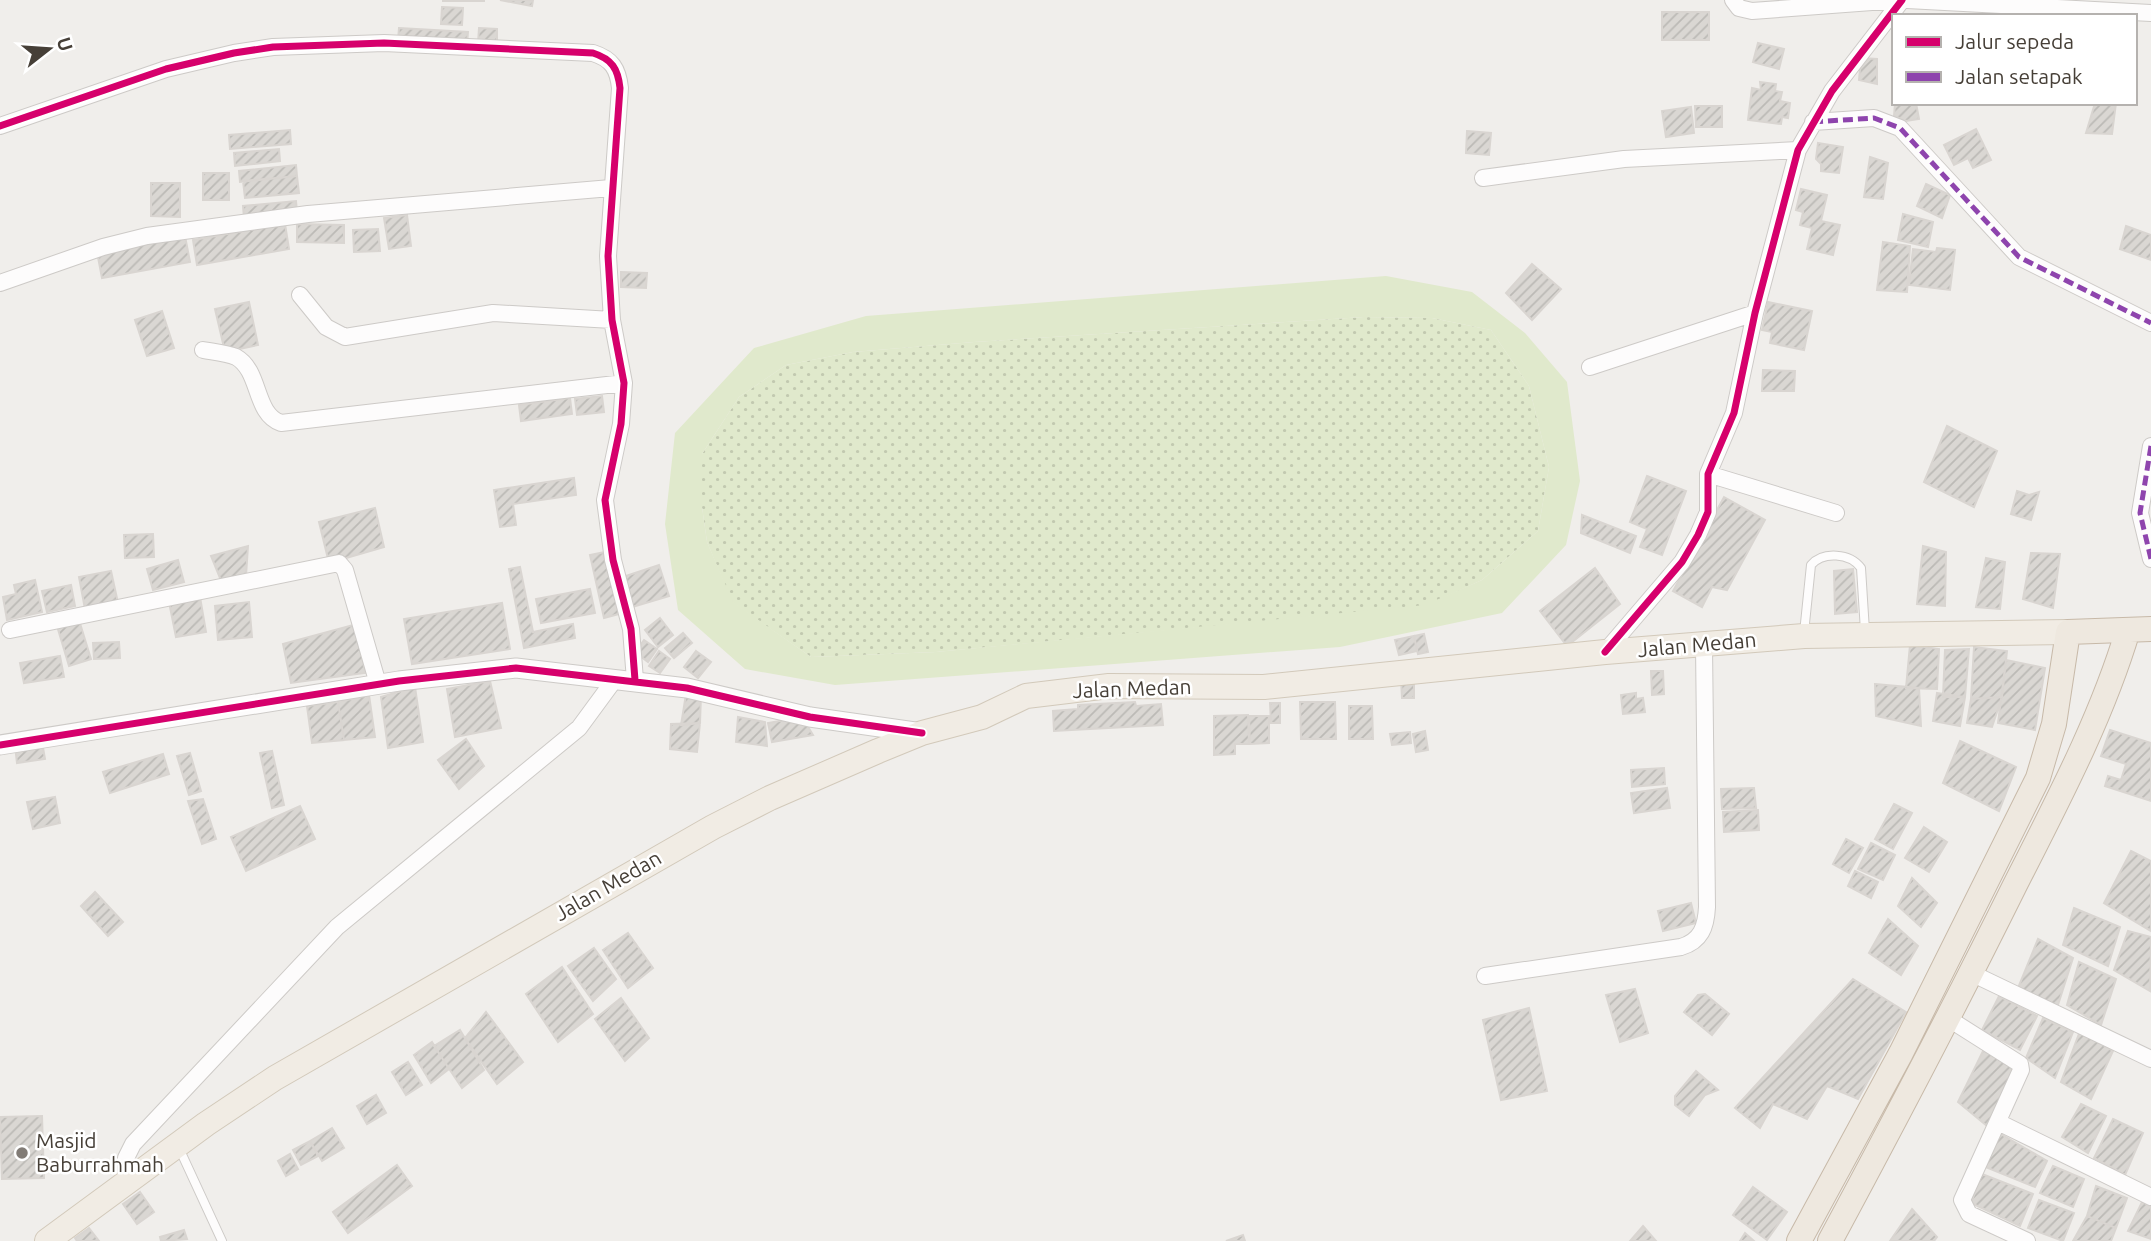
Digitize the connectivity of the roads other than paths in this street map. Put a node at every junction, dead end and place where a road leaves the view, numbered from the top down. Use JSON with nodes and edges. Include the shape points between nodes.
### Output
{"nodes":[{"id":1,"x":1733,"y":0,"type":"edge"},
{"id":2,"x":1902,"y":0,"type":"edge"},
{"id":3,"x":2151,"y":13,"type":"edge"},
{"id":4,"x":1813,"y":122,"type":"junction"},
{"id":5,"x":0,"y":126,"type":"edge"},
{"id":6,"x":1798,"y":150,"type":"junction"},
{"id":7,"x":1483,"y":178,"type":"dead end"},
{"id":8,"x":611,"y":188,"type":"junction"},
{"id":9,"x":0,"y":283,"type":"edge"},
{"id":10,"x":300,"y":295,"type":"dead end"},
{"id":11,"x":1755,"y":313,"type":"junction"},
{"id":12,"x":612,"y":320,"type":"junction"},
{"id":13,"x":2151,"y":323,"type":"edge"},
{"id":14,"x":204,"y":350,"type":"dead end"},
{"id":15,"x":1590,"y":367,"type":"dead end"},
{"id":16,"x":624,"y":383,"type":"junction"},
{"id":17,"x":2151,"y":446,"type":"edge"},
{"id":18,"x":1707,"y":474,"type":"junction"},
{"id":19,"x":1836,"y":513,"type":"dead end"},
{"id":20,"x":2151,"y":559,"type":"edge"},
{"id":21,"x":2139,"y":629,"type":"edge"},
{"id":22,"x":9,"y":630,"type":"dead end"},
{"id":23,"x":2068,"y":632,"type":"junction"},
{"id":24,"x":1866,"y":633,"type":"junction"},
{"id":25,"x":1804,"y":636,"type":"junction"},
{"id":26,"x":1704,"y":646,"type":"junction"},
{"id":27,"x":1605,"y":652,"type":"junction"},
{"id":28,"x":625,"y":679,"type":"junction"},
{"id":29,"x":378,"y":684,"type":"junction"},
{"id":30,"x":922,"y":733,"type":"junction"},
{"id":31,"x":0,"y":745,"type":"edge"},
{"id":32,"x":1971,"y":973,"type":"junction"},
{"id":33,"x":1485,"y":976,"type":"dead end"},
{"id":34,"x":1949,"y":1018,"type":"junction"},
{"id":35,"x":2151,"y":1059,"type":"edge"},
{"id":36,"x":2000,"y":1123,"type":"junction"},
{"id":37,"x":178,"y":1145,"type":"junction"},
{"id":38,"x":126,"y":1185,"type":"junction"},
{"id":39,"x":2151,"y":1197,"type":"edge"},
{"id":40,"x":47,"y":1241,"type":"edge"},
{"id":41,"x":222,"y":1241,"type":"edge"},
{"id":42,"x":1798,"y":1241,"type":"edge"},
{"id":43,"x":1830,"y":1241,"type":"edge"},
{"id":44,"x":2027,"y":1241,"type":"edge"}],
"edges":[{"from":1,"to":2,"type":"street","via":[[1739,8],[1752,11]]},
{"from":2,"to":3,"type":"street"},
{"from":2,"to":4,"type":"street"},
{"from":4,"to":6,"type":"street"},
{"from":4,"to":13,"type":"street","via":[[1874,118],[1891,123],[2019,257]]},
{"from":5,"to":8,"type":"street","via":[[166,69],[273,47],[384,43],[593,53],[607,57],[619,75]]},
{"from":6,"to":7,"type":"street","via":[[1624,159]]},
{"from":6,"to":11,"type":"street"},
{"from":8,"to":9,"type":"street","via":[[308,214],[147,236]]},
{"from":8,"to":12,"type":"street","via":[[608,257]]},
{"from":10,"to":12,"type":"street","via":[[326,327],[345,337],[493,313]]},
{"from":11,"to":15,"type":"street"},
{"from":11,"to":18,"type":"street","via":[[1734,413]]},
{"from":12,"to":16,"type":"street"},
{"from":14,"to":16,"type":"street","via":[[239,359],[268,415],[281,423]]},
{"from":16,"to":28,"type":"street","via":[[605,510],[631,629]]},
{"from":17,"to":20,"type":"street","via":[[2140,513]]},
{"from":18,"to":19,"type":"street"},
{"from":18,"to":27,"type":"street","via":[[1708,512],[1698,535],[1682,562]]},
{"from":21,"to":23,"type":"highway","name":"Jalan Medan"},
{"from":21,"to":32,"type":"highway"},
{"from":22,"to":29,"type":"street","via":[[339,563],[345,570]]},
{"from":23,"to":24,"type":"main road","name":"Jalan Medan"},
{"from":23,"to":42,"type":"highway","via":[[2056,713],[2038,778],[1901,1053]]},
{"from":24,"to":25,"type":"main road","name":"Jalan Medan"},
{"from":24,"to":25,"type":"lane","via":[[1861,568],[1852,558],[1827,556],[1811,565]]},
{"from":25,"to":26,"type":"main road","name":"Jalan Medan"},
{"from":26,"to":27,"type":"main road","name":"Jalan Medan"},
{"from":26,"to":33,"type":"street","via":[[1707,907],[1700,934],[1681,947]]},
{"from":27,"to":30,"type":"main road","name":"Jalan Medan","via":[[1264,687],[1109,685],[1026,696],[982,717]]},
{"from":28,"to":29,"type":"street","via":[[516,668]]},
{"from":28,"to":30,"type":"street","via":[[714,693],[810,717]]},
{"from":28,"to":38,"type":"street","via":[[579,728],[309,953],[133,1144],[126,1158]]},
{"from":29,"to":31,"type":"street"},
{"from":30,"to":37,"type":"main road","name":"Jalan Medan","via":[[713,827],[275,1078]]},
{"from":32,"to":34,"type":"highway"},
{"from":32,"to":35,"type":"street"},
{"from":34,"to":36,"type":"street","via":[[2020,1062]]},
{"from":34,"to":43,"type":"highway"},
{"from":36,"to":39,"type":"street"},
{"from":36,"to":44,"type":"street","via":[[1963,1205],[1969,1214]]},
{"from":37,"to":38,"type":"main road","name":"Jalan Medan"},
{"from":37,"to":41,"type":"lane"},
{"from":38,"to":40,"type":"main road","name":"Jalan Medan"}]}
